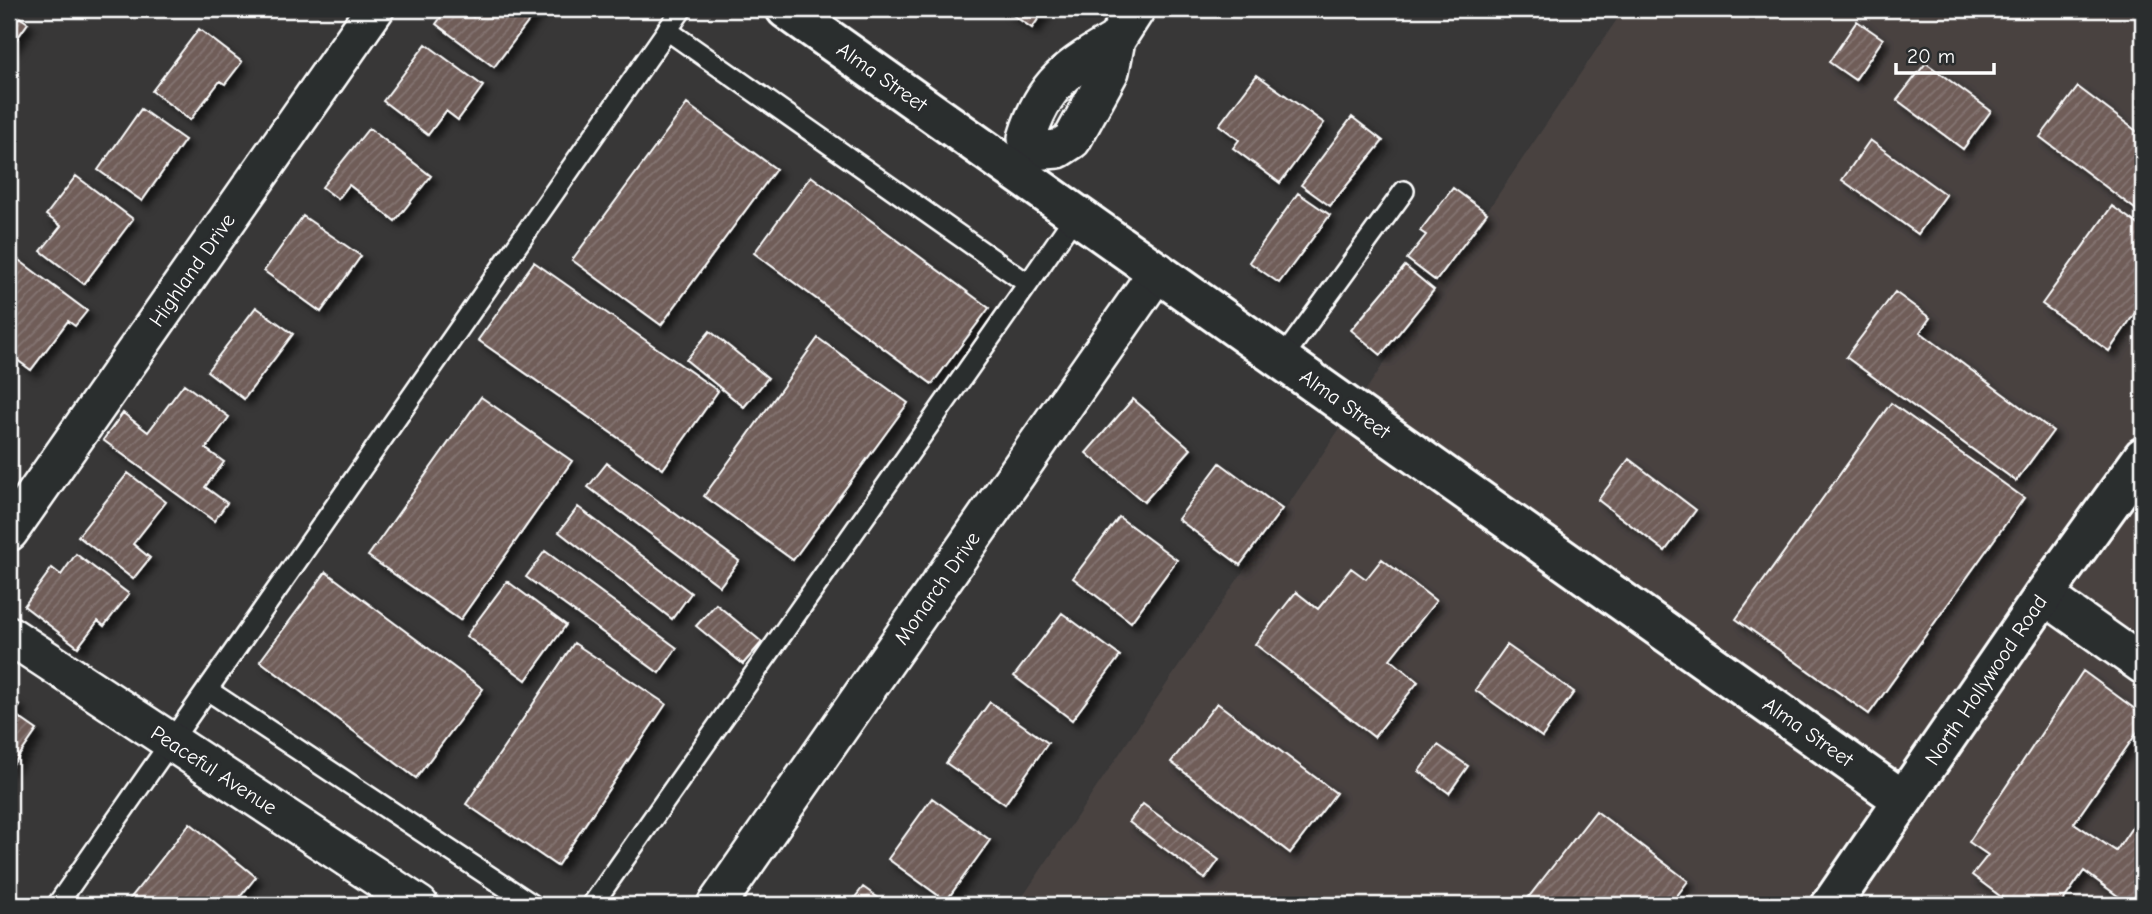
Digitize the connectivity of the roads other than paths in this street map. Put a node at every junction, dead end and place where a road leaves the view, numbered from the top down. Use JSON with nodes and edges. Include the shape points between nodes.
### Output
{"nodes":[{"id":1,"x":375,"y":9,"type":"edge"},
{"id":2,"x":682,"y":9,"type":"edge"},
{"id":3,"x":786,"y":9,"type":"edge"},
{"id":4,"x":1136,"y":9,"type":"edge"},
{"id":5,"x":667,"y":30,"type":"junction"},
{"id":6,"x":1025,"y":161,"type":"junction"},
{"id":7,"x":1404,"y":191,"type":"dead end"},
{"id":8,"x":1077,"y":213,"type":"junction"},
{"id":9,"x":1158,"y":271,"type":"junction"},
{"id":10,"x":1028,"y":284,"type":"junction"},
{"id":11,"x":1282,"y":359,"type":"junction"},
{"id":12,"x":2143,"y":457,"type":"edge"},
{"id":13,"x":9,"y":532,"type":"edge"},
{"id":14,"x":2043,"y":595,"type":"junction"},
{"id":15,"x":9,"y":635,"type":"edge"},
{"id":16,"x":2143,"y":665,"type":"edge"},
{"id":17,"x":209,"y":691,"type":"junction"},
{"id":18,"x":169,"y":741,"type":"junction"},
{"id":19,"x":1903,"y":800,"type":"junction"},
{"id":20,"x":57,"y":905,"type":"edge"},
{"id":21,"x":419,"y":905,"type":"edge"},
{"id":22,"x":533,"y":905,"type":"edge"},
{"id":23,"x":592,"y":905,"type":"edge"},
{"id":24,"x":716,"y":905,"type":"edge"},
{"id":25,"x":1831,"y":905,"type":"edge"}],
"edges":[{"from":1,"to":13,"type":"street","name":"Highland Drive"},
{"from":2,"to":5,"type":"lane"},
{"from":3,"to":6,"type":"street","name":"Alma Street"},
{"from":4,"to":6,"type":"street","via":[[1116,40],[1110,71],[1072,140]]},
{"from":5,"to":10,"type":"lane"},
{"from":5,"to":17,"type":"lane"},
{"from":6,"to":8,"type":"street","name":"Alma Street"},
{"from":7,"to":11,"type":"lane"},
{"from":8,"to":9,"type":"street","name":"Alma Street"},
{"from":8,"to":10,"type":"lane"},
{"from":9,"to":11,"type":"street","name":"Alma Street"},
{"from":9,"to":24,"type":"street","name":"Monarch Drive"},
{"from":10,"to":23,"type":"lane"},
{"from":11,"to":19,"type":"street","name":"Alma Street"},
{"from":12,"to":14,"type":"street","name":"North Hollywood Road"},
{"from":14,"to":16,"type":"street"},
{"from":14,"to":19,"type":"street","name":"North Hollywood Road"},
{"from":15,"to":18,"type":"street","name":"Peaceful Avenue"},
{"from":17,"to":18,"type":"lane"},
{"from":17,"to":22,"type":"lane"},
{"from":18,"to":20,"type":"lane"},
{"from":18,"to":21,"type":"street","name":"Peaceful Avenue"},
{"from":19,"to":25,"type":"street","name":"North Hollywood Road"}]}
